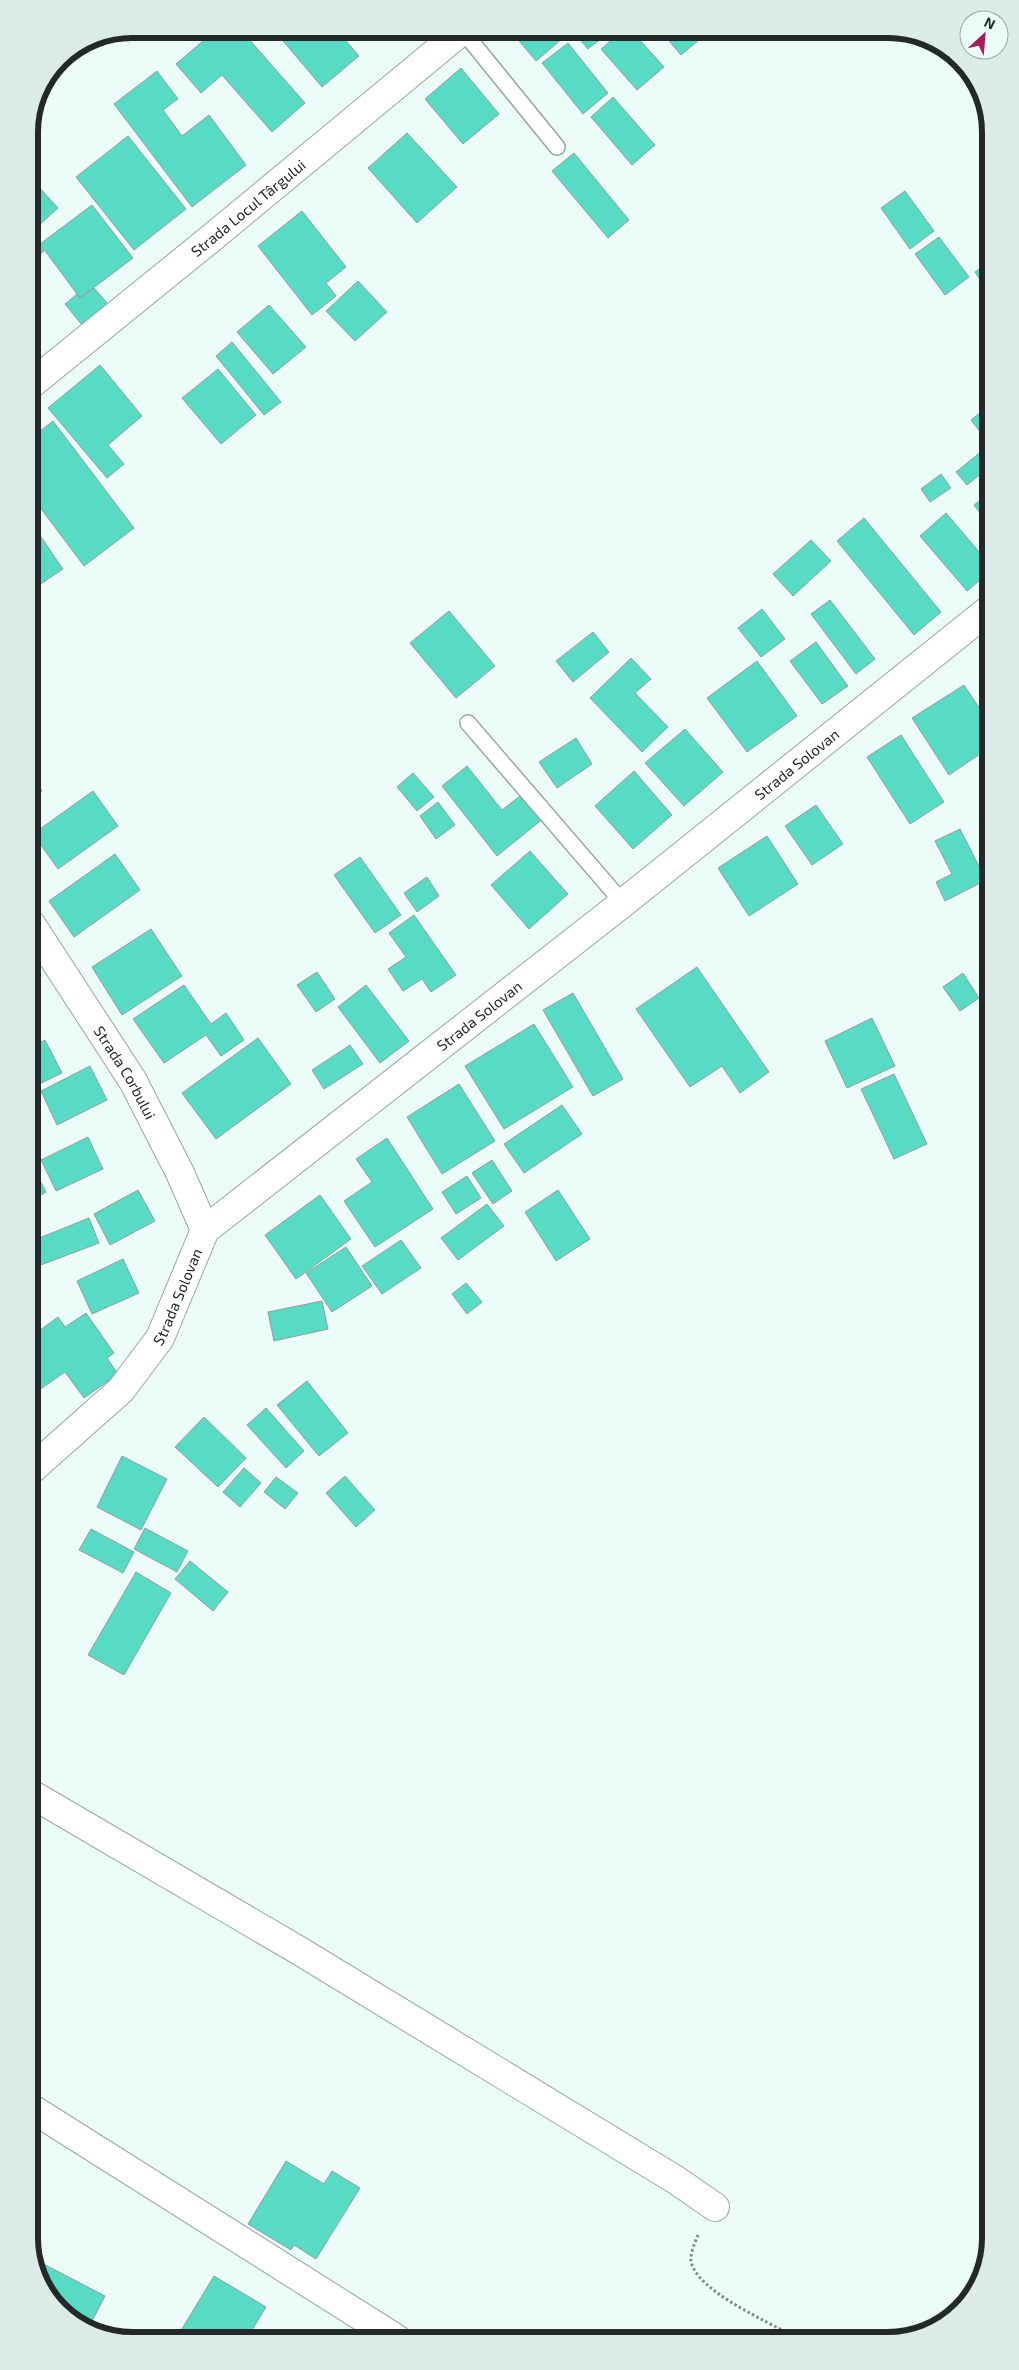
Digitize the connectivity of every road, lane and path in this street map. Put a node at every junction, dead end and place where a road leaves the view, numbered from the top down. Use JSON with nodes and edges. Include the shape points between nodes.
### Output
{"nodes":[{"id":1,"x":453,"y":38,"type":"edge"},
{"id":2,"x":469,"y":38,"type":"edge"},
{"id":3,"x":557,"y":146,"type":"dead end"},
{"id":4,"x":38,"y":379,"type":"edge"},
{"id":5,"x":982,"y":615,"type":"edge"},
{"id":6,"x":468,"y":723,"type":"dead end"},
{"id":7,"x":623,"y":903,"type":"junction"},
{"id":8,"x":38,"y":935,"type":"edge"},
{"id":9,"x":205,"y":1230,"type":"junction"},
{"id":10,"x":38,"y":1464,"type":"edge"},
{"id":11,"x":38,"y":1797,"type":"edge"},
{"id":12,"x":38,"y":2113,"type":"edge"},
{"id":13,"x":715,"y":2206,"type":"joint"},
{"id":14,"x":386,"y":2332,"type":"edge"},
{"id":15,"x":787,"y":2332,"type":"edge"}],
"edges":[{"from":1,"to":4,"type":"street","name":"Strada Locul Târgului"},
{"from":2,"to":3,"type":"lane"},
{"from":5,"to":7,"type":"street","name":"Strada Solovan"},
{"from":6,"to":7,"type":"lane"},
{"from":7,"to":9,"type":"street","name":"Strada Solovan"},
{"from":8,"to":9,"type":"street","name":"Strada Corbului","via":[[133,1081]]},
{"from":9,"to":10,"type":"street","name":"Strada Solovan","via":[[160,1338],[122,1390]]},
{"from":11,"to":13,"type":"street","via":[[315,1960]]},
{"from":12,"to":14,"type":"street"},
{"from":13,"to":15,"type":"path","via":[[697,2237],[690,2260],[696,2274],[713,2291]]}]}
